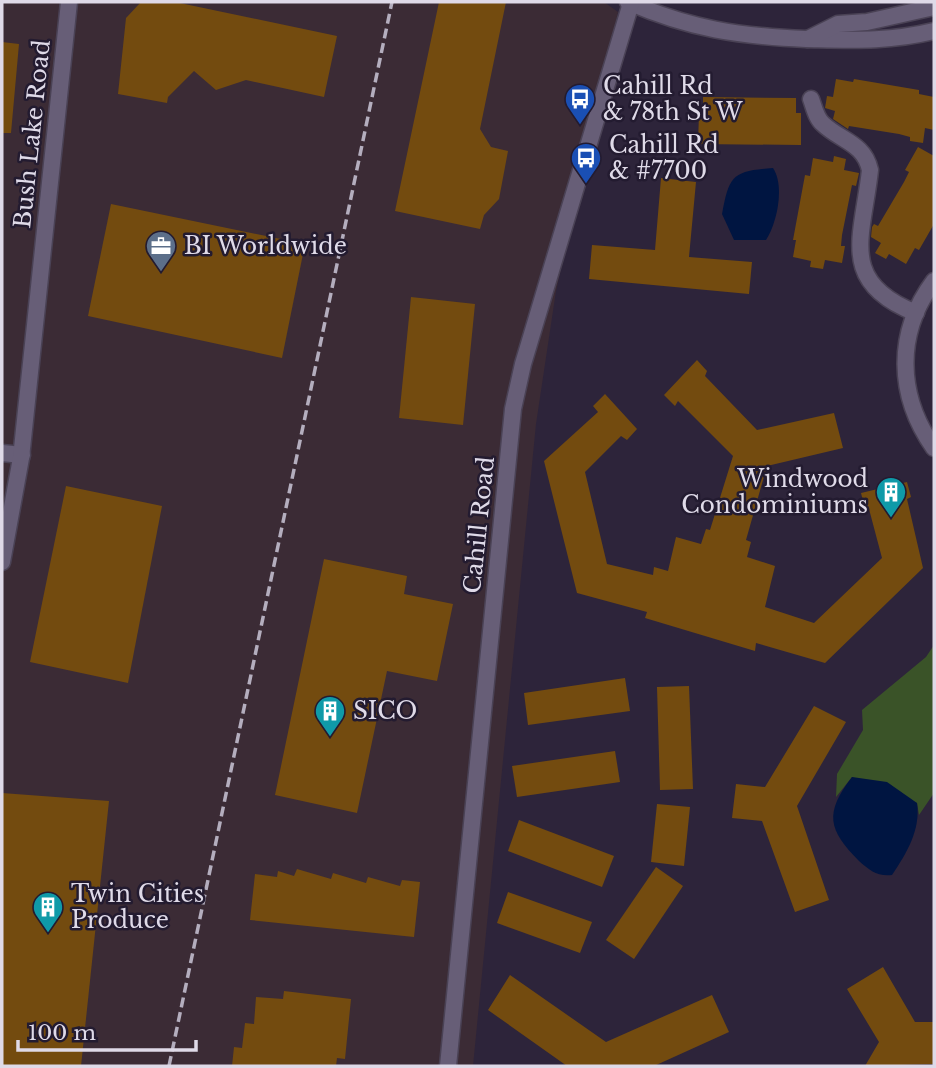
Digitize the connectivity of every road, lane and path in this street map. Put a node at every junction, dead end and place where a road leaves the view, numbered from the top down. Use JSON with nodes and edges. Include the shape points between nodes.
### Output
{"nodes":[{"id":1,"x":69,"y":2,"type":"edge"},
{"id":2,"x":629,"y":2,"type":"edge"},
{"id":3,"x":934,"y":7,"type":"edge"},
{"id":4,"x":934,"y":31,"type":"edge"},
{"id":5,"x":808,"y":38,"type":"junction"},
{"id":6,"x":811,"y":99,"type":"dead end"},
{"id":7,"x":934,"y":281,"type":"edge"},
{"id":8,"x":916,"y":313,"type":"junction"},
{"id":9,"x":934,"y":448,"type":"edge"},
{"id":10,"x":2,"y":453,"type":"edge"},
{"id":11,"x":22,"y":455,"type":"junction"},
{"id":12,"x":2,"y":562,"type":"edge"},
{"id":13,"x":448,"y":1066,"type":"edge"}],
"edges":[{"from":1,"to":11,"type":"street","name":"Bush Lake Road"},
{"from":2,"to":5,"type":"street","via":[[728,34]]},
{"from":2,"to":13,"type":"street","name":"Cahill Road","via":[[513,409]]},
{"from":3,"to":5,"type":"street","via":[[838,24]]},
{"from":4,"to":5,"type":"street","via":[[866,42]]},
{"from":6,"to":8,"type":"street","via":[[823,124],[844,136],[868,160],[859,238],[869,282],[889,301]]},
{"from":7,"to":8,"type":"street"},
{"from":8,"to":9,"type":"street","via":[[905,354],[905,377],[917,422]]},
{"from":10,"to":11,"type":"street"},
{"from":11,"to":12,"type":"street","name":"Bush Lake Road"}]}
